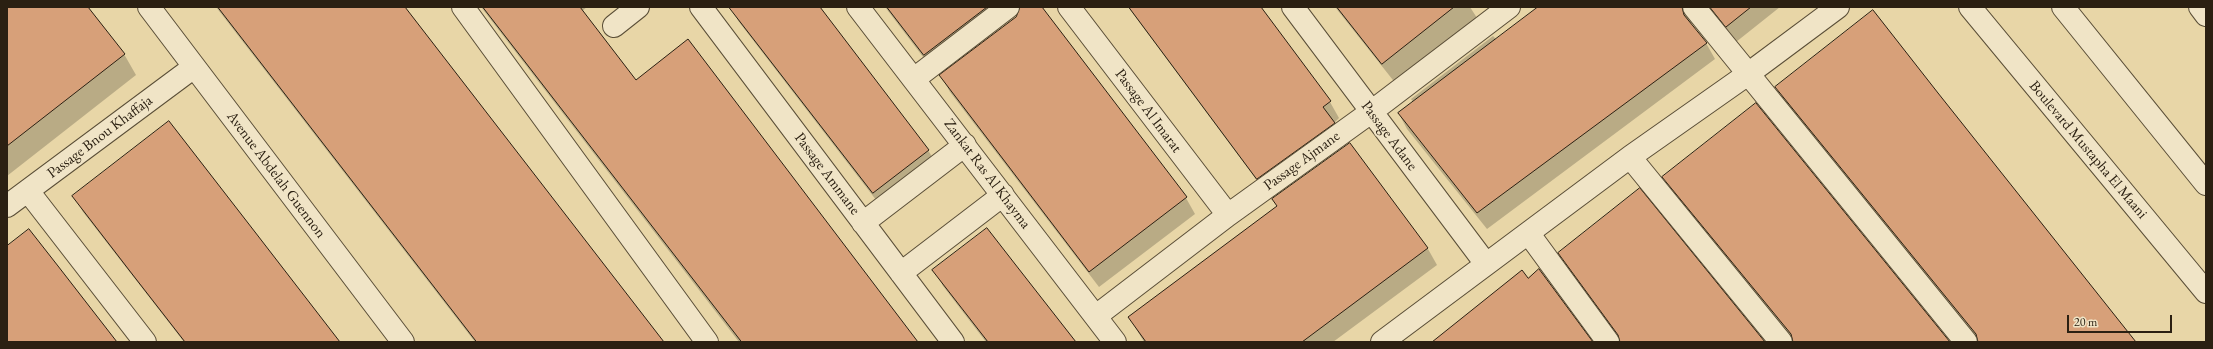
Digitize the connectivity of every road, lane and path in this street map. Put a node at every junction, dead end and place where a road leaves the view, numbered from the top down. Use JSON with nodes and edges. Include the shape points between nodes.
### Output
{"nodes":[{"id":1,"x":148,"y":7,"type":"edge"},
{"id":2,"x":463,"y":7,"type":"edge"},
{"id":3,"x":638,"y":7,"type":"edge"},
{"id":4,"x":701,"y":7,"type":"edge"},
{"id":5,"x":858,"y":7,"type":"edge"},
{"id":6,"x":1008,"y":7,"type":"edge"},
{"id":7,"x":1069,"y":7,"type":"edge"},
{"id":8,"x":1293,"y":7,"type":"edge"},
{"id":9,"x":1694,"y":7,"type":"edge"},
{"id":10,"x":1838,"y":7,"type":"edge"},
{"id":11,"x":1970,"y":7,"type":"edge"},
{"id":12,"x":2063,"y":7,"type":"edge"},
{"id":13,"x":2200,"y":7,"type":"edge"},
{"id":14,"x":1497,"y":11,"type":"edge"},
{"id":15,"x":2206,"y":15,"type":"edge"},
{"id":16,"x":614,"y":26,"type":"dead end"},
{"id":17,"x":194,"y":67,"type":"junction"},
{"id":18,"x":1748,"y":74,"type":"junction"},
{"id":19,"x":914,"y":79,"type":"junction"},
{"id":20,"x":1371,"y":112,"type":"junction"},
{"id":21,"x":965,"y":145,"type":"junction"},
{"id":22,"x":1630,"y":157,"type":"junction"},
{"id":23,"x":2206,"y":184,"type":"edge"},
{"id":24,"x":28,"y":191,"type":"junction"},
{"id":25,"x":1003,"y":195,"type":"junction"},
{"id":26,"x":7,"y":206,"type":"edge"},
{"id":27,"x":1228,"y":215,"type":"junction"},
{"id":28,"x":864,"y":223,"type":"junction"},
{"id":29,"x":1529,"y":234,"type":"junction"},
{"id":30,"x":1486,"y":264,"type":"junction"},
{"id":31,"x":901,"y":272,"type":"junction"},
{"id":32,"x":2206,"y":292,"type":"edge"},
{"id":33,"x":1096,"y":316,"type":"junction"},
{"id":34,"x":1394,"y":339,"type":"edge"},
{"id":35,"x":145,"y":342,"type":"edge"},
{"id":36,"x":403,"y":342,"type":"edge"},
{"id":37,"x":706,"y":342,"type":"edge"},
{"id":38,"x":953,"y":342,"type":"edge"},
{"id":39,"x":1115,"y":342,"type":"edge"},
{"id":40,"x":1608,"y":342,"type":"edge"},
{"id":41,"x":1781,"y":342,"type":"edge"},
{"id":42,"x":1966,"y":342,"type":"edge"}],
"edges":[{"from":1,"to":17,"type":"street","name":"Avenue Abdelah Guennon"},
{"from":2,"to":37,"type":"street"},
{"from":3,"to":16,"type":"street"},
{"from":4,"to":28,"type":"street","name":"Passage Ammane"},
{"from":5,"to":19,"type":"street","name":"Zankat Ras Al Khayma"},
{"from":6,"to":19,"type":"street"},
{"from":7,"to":27,"type":"street","name":"Passage Al Imarat"},
{"from":8,"to":20,"type":"street","name":"Passage Adane"},
{"from":9,"to":18,"type":"street"},
{"from":10,"to":18,"type":"street"},
{"from":11,"to":32,"type":"street","name":"Boulevard Mustapha El Maani"},
{"from":12,"to":23,"type":"street"},
{"from":13,"to":15,"type":"street"},
{"from":14,"to":20,"type":"street","name":"Passage Ajmane"},
{"from":17,"to":24,"type":"street","name":"Passage Bnou Khaffaja"},
{"from":17,"to":36,"type":"street","name":"Avenue Abdelah Guennon"},
{"from":18,"to":22,"type":"street"},
{"from":18,"to":42,"type":"street"},
{"from":19,"to":21,"type":"street","name":"Zankat Ras Al Khayma"},
{"from":20,"to":27,"type":"street","name":"Passage Ajmane"},
{"from":20,"to":30,"type":"street","name":"Passage Adane"},
{"from":21,"to":25,"type":"street","name":"Zankat Ras Al Khayma"},
{"from":21,"to":28,"type":"street"},
{"from":22,"to":29,"type":"street"},
{"from":22,"to":41,"type":"street"},
{"from":24,"to":26,"type":"street","name":"Passage Bnou Khaffaja"},
{"from":24,"to":35,"type":"street"},
{"from":25,"to":31,"type":"street"},
{"from":25,"to":33,"type":"street","name":"Zankat Ras Al Khayma"},
{"from":27,"to":33,"type":"street","name":"Passage Ajmane"},
{"from":28,"to":31,"type":"street","name":"Passage Ammane"},
{"from":29,"to":30,"type":"street"},
{"from":29,"to":40,"type":"street"},
{"from":30,"to":34,"type":"street"},
{"from":31,"to":38,"type":"street","name":"Passage Ammane"},
{"from":33,"to":39,"type":"street","name":"Zankat Ras Al Khayma"}]}
